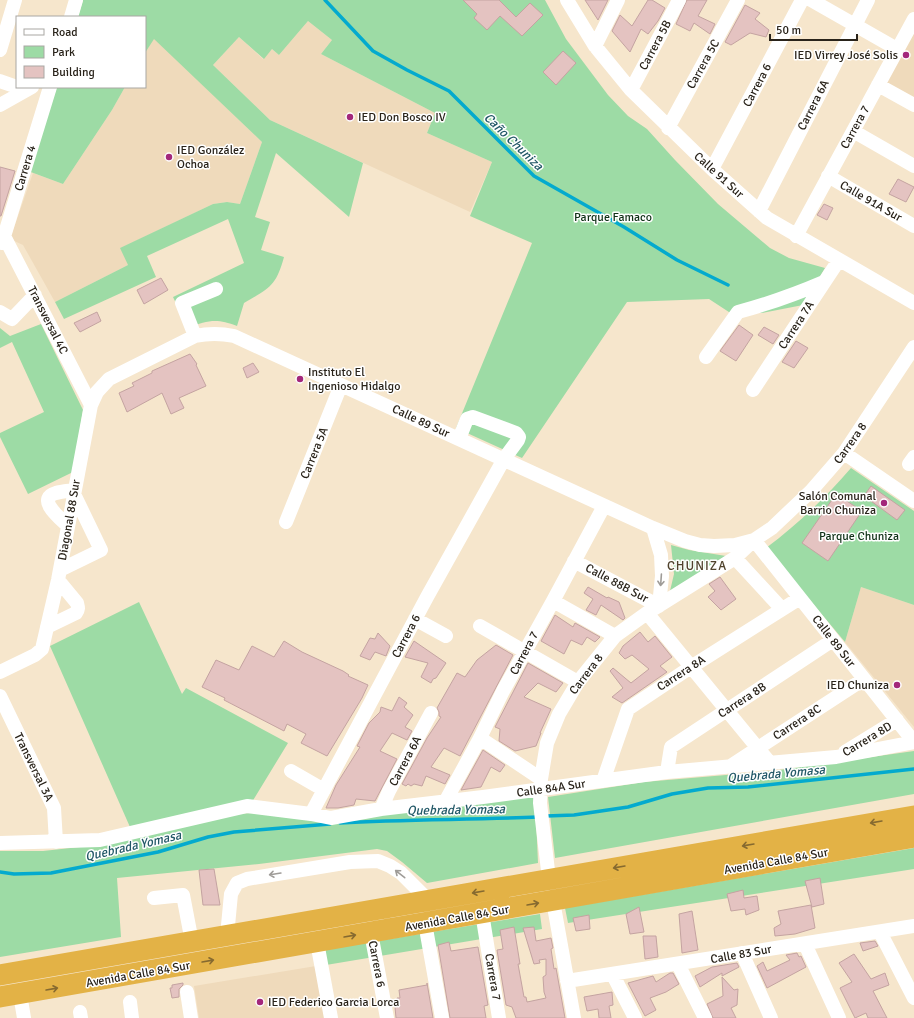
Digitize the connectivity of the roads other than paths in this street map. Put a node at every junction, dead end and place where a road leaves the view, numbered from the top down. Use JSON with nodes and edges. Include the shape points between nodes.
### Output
{"nodes":[{"id":1,"x":15,"y":0,"type":"edge"},
{"id":2,"x":76,"y":0,"type":"edge"},
{"id":3,"x":567,"y":0,"type":"edge"},
{"id":4,"x":618,"y":0,"type":"edge"},
{"id":5,"x":679,"y":0,"type":"edge"},
{"id":6,"x":738,"y":0,"type":"edge"},
{"id":7,"x":802,"y":0,"type":"edge"},
{"id":8,"x":811,"y":0,"type":"edge"},
{"id":9,"x":868,"y":0,"type":"edge"},
{"id":10,"x":71,"y":16,"type":"edge"},
{"id":11,"x":914,"y":19,"type":"edge"},
{"id":12,"x":855,"y":25,"type":"junction"},
{"id":13,"x":595,"y":46,"type":"junction"},
{"id":14,"x":897,"y":49,"type":"junction"},
{"id":15,"x":0,"y":50,"type":"edge"},
{"id":16,"x":0,"y":81,"type":"edge"},
{"id":17,"x":878,"y":85,"type":"junction"},
{"id":18,"x":16,"y":86,"type":"edge"},
{"id":19,"x":23,"y":88,"type":"edge"},
{"id":20,"x":50,"y":88,"type":"edge"},
{"id":21,"x":631,"y":90,"type":"junction"},
{"id":22,"x":0,"y":105,"type":"edge"},
{"id":23,"x":914,"y":105,"type":"edge"},
{"id":24,"x":668,"y":128,"type":"junction"},
{"id":25,"x":853,"y":131,"type":"junction"},
{"id":26,"x":914,"y":166,"type":"edge"},
{"id":27,"x":712,"y":170,"type":"junction"},
{"id":28,"x":828,"y":176,"type":"junction"},
{"id":29,"x":759,"y":211,"type":"junction"},
{"id":30,"x":914,"y":226,"type":"edge"},
{"id":31,"x":796,"y":236,"type":"junction"},
{"id":32,"x":2,"y":242,"type":"edge"},
{"id":33,"x":839,"y":260,"type":"junction"},
{"id":34,"x":824,"y":282,"type":"junction"},
{"id":35,"x":216,"y":289,"type":"dead end"},
{"id":36,"x":35,"y":295,"type":"junction"},
{"id":37,"x":914,"y":303,"type":"edge"},
{"id":38,"x":0,"y":312,"type":"edge"},
{"id":39,"x":195,"y":336,"type":"junction"},
{"id":40,"x":914,"y":348,"type":"edge"},
{"id":41,"x":706,"y":357,"type":"dead end"},
{"id":42,"x":341,"y":385,"type":"junction"},
{"id":43,"x":754,"y":390,"type":"dead end"},
{"id":44,"x":94,"y":398,"type":"junction"},
{"id":45,"x":458,"y":438,"type":"junction"},
{"id":46,"x":844,"y":453,"type":"junction"},
{"id":47,"x":504,"y":460,"type":"junction"},
{"id":48,"x":74,"y":492,"type":"junction"},
{"id":49,"x":914,"y":501,"type":"edge"},
{"id":50,"x":604,"y":506,"type":"junction"},
{"id":51,"x":286,"y":522,"type":"dead end"},
{"id":52,"x":68,"y":526,"type":"junction"},
{"id":53,"x":653,"y":528,"type":"junction"},
{"id":54,"x":772,"y":528,"type":"joint"},
{"id":55,"x":754,"y":540,"type":"junction"},
{"id":56,"x":735,"y":558,"type":"junction"},
{"id":57,"x":574,"y":560,"type":"junction"},
{"id":58,"x":59,"y":575,"type":"junction"},
{"id":59,"x":800,"y":598,"type":"junction"},
{"id":60,"x":554,"y":601,"type":"junction"},
{"id":61,"x":653,"y":609,"type":"junction"},
{"id":62,"x":782,"y":609,"type":"junction"},
{"id":63,"x":415,"y":619,"type":"junction"},
{"id":64,"x":480,"y":626,"type":"dead end"},
{"id":65,"x":47,"y":627,"type":"junction"},
{"id":66,"x":446,"y":636,"type":"dead end"},
{"id":67,"x":615,"y":636,"type":"junction"},
{"id":68,"x":833,"y":640,"type":"junction"},
{"id":69,"x":525,"y":652,"type":"junction"},
{"id":70,"x":691,"y":666,"type":"junction"},
{"id":71,"x":0,"y":672,"type":"edge"},
{"id":72,"x":864,"y":679,"type":"junction"},
{"id":73,"x":578,"y":682,"type":"junction"},
{"id":74,"x":0,"y":696,"type":"edge"},
{"id":75,"x":727,"y":710,"type":"junction"},
{"id":76,"x":431,"y":713,"type":"dead end"},
{"id":77,"x":897,"y":720,"type":"junction"},
{"id":78,"x":480,"y":738,"type":"junction"},
{"id":79,"x":914,"y":742,"type":"edge"},
{"id":80,"x":758,"y":748,"type":"junction"},
{"id":81,"x":836,"y":757,"type":"junction"},
{"id":82,"x":770,"y":763,"type":"junction"},
{"id":83,"x":731,"y":766,"type":"junction"},
{"id":84,"x":291,"y":771,"type":"dead end"},
{"id":85,"x":668,"y":772,"type":"junction"},
{"id":86,"x":603,"y":781,"type":"junction"},
{"id":87,"x":324,"y":790,"type":"junction"},
{"id":88,"x":540,"y":790,"type":"junction"},
{"id":89,"x":445,"y":802,"type":"junction"},
{"id":90,"x":381,"y":809,"type":"junction"},
{"id":91,"x":311,"y":814,"type":"junction"},
{"id":92,"x":914,"y":816,"type":"edge"},
{"id":93,"x":914,"y":837,"type":"edge"},
{"id":94,"x":56,"y":842,"type":"junction"},
{"id":95,"x":0,"y":843,"type":"edge"},
{"id":96,"x":549,"y":879,"type":"junction"},
{"id":97,"x":154,"y":898,"type":"dead end"},
{"id":98,"x":428,"y":900,"type":"junction"},
{"id":99,"x":553,"y":901,"type":"junction"},
{"id":100,"x":482,"y":913,"type":"junction"},
{"id":101,"x":425,"y":923,"type":"junction"},
{"id":102,"x":914,"y":926,"type":"edge"},
{"id":103,"x":880,"y":932,"type":"junction"},
{"id":104,"x":372,"y":933,"type":"junction"},
{"id":105,"x":227,"y":936,"type":"junction"},
{"id":106,"x":192,"y":942,"type":"junction"},
{"id":107,"x":317,"y":942,"type":"junction"},
{"id":108,"x":805,"y":944,"type":"junction"},
{"id":109,"x":742,"y":953,"type":"junction"},
{"id":110,"x":678,"y":964,"type":"junction"},
{"id":111,"x":0,"y":975,"type":"edge"},
{"id":112,"x":613,"y":975,"type":"junction"},
{"id":113,"x":567,"y":981,"type":"junction"},
{"id":114,"x":187,"y":992,"type":"dead end"},
{"id":115,"x":10,"y":996,"type":"edge"},
{"id":116,"x":914,"y":998,"type":"edge"},
{"id":117,"x":130,"y":1002,"type":"dead end"},
{"id":118,"x":24,"y":1018,"type":"edge"},
{"id":119,"x":132,"y":1018,"type":"edge"},
{"id":120,"x":191,"y":1018,"type":"edge"},
{"id":121,"x":331,"y":1018,"type":"edge"},
{"id":122,"x":388,"y":1018,"type":"edge"},
{"id":123,"x":442,"y":1018,"type":"edge"},
{"id":124,"x":500,"y":1018,"type":"edge"},
{"id":125,"x":574,"y":1018,"type":"edge"},
{"id":126,"x":635,"y":1018,"type":"edge"},
{"id":127,"x":705,"y":1018,"type":"edge"},
{"id":128,"x":771,"y":1018,"type":"edge"},
{"id":129,"x":838,"y":1018,"type":"edge"}],
"edges":[{"from":1,"to":15,"type":"street"},
{"from":2,"to":10,"type":"street"},
{"from":3,"to":13,"type":"street","name":"Calle 91 Sur"},
{"from":4,"to":13,"type":"street"},
{"from":5,"to":21,"type":"street","name":"Carrera 5B"},
{"from":6,"to":24,"type":"street","name":"Carrera 5C"},
{"from":7,"to":27,"type":"street","name":"Carrera 6"},
{"from":8,"to":12,"type":"street"},
{"from":9,"to":12,"type":"street","name":"Carrera 6A"},
{"from":11,"to":14,"type":"street","name":"Carrera 7"},
{"from":12,"to":14,"type":"street"},
{"from":12,"to":29,"type":"street","name":"Carrera 6A"},
{"from":13,"to":21,"type":"street","name":"Calle 91 Sur"},
{"from":14,"to":17,"type":"street","name":"Carrera 7"},
{"from":16,"to":18,"type":"street"},
{"from":17,"to":23,"type":"street"},
{"from":17,"to":25,"type":"street","name":"Carrera 7"},
{"from":19,"to":22,"type":"street"},
{"from":20,"to":32,"type":"street","name":"Carrera 4"},
{"from":21,"to":24,"type":"street","name":"Calle 91 Sur"},
{"from":24,"to":27,"type":"street","name":"Calle 91 Sur"},
{"from":25,"to":26,"type":"street"},
{"from":25,"to":28,"type":"street","name":"Carrera 7"},
{"from":27,"to":29,"type":"street","name":"Calle 91 Sur"},
{"from":28,"to":30,"type":"street","name":"Calle 91A Sur"},
{"from":28,"to":31,"type":"street","name":"Carrera 7"},
{"from":29,"to":31,"type":"street","name":"Calle 91 Sur","via":[[776,225]]},
{"from":31,"to":33,"type":"street","name":"Calle 91 Sur"},
{"from":32,"to":36,"type":"street","name":"Transversal 4C"},
{"from":33,"to":34,"type":"street","name":"Carrera 7A"},
{"from":33,"to":37,"type":"street","name":"Calle 91 Sur"},
{"from":34,"to":41,"type":"street","via":[[788,297],[738,312]]},
{"from":34,"to":43,"type":"street","name":"Carrera 7A"},
{"from":35,"to":39,"type":"street","via":[[182,304]]},
{"from":36,"to":38,"type":"street","via":[[12,319]]},
{"from":36,"to":44,"type":"street","name":"Transversal 4C"},
{"from":39,"to":42,"type":"street","name":"Calle 89 Sur","via":[[207,333],[234,336]]},
{"from":39,"to":44,"type":"street","name":"Calle 89 Sur","via":[[109,379]]},
{"from":40,"to":46,"type":"street","name":"Carrera 8"},
{"from":42,"to":45,"type":"street","name":"Calle 89 Sur"},
{"from":42,"to":51,"type":"street","name":"Carrera 5A"},
{"from":44,"to":48,"type":"street","name":"Diagonal 88 Sur"},
{"from":45,"to":47,"type":"street","name":"Calle 89 Sur"},
{"from":45,"to":47,"type":"street","name":"Carrera 6","via":[[467,419],[473,417],[516,433],[519,436],[518,440]]},
{"from":46,"to":49,"type":"street"},
{"from":46,"to":54,"type":"street","name":"Carrera 8","via":[[811,491]]},
{"from":47,"to":50,"type":"street","name":"Calle 89 Sur"},
{"from":47,"to":63,"type":"street","name":"Carrera 6"},
{"from":48,"to":52,"type":"street","name":"Diagonal 88 Sur"},
{"from":48,"to":52,"type":"street","via":[[54,493],[49,496],[48,501],[49,506]]},
{"from":48,"to":58,"type":"street","via":[[101,550]]},
{"from":50,"to":53,"type":"street","name":"Calle 89 Sur"},
{"from":50,"to":57,"type":"street","name":"Carrera 7"},
{"from":52,"to":58,"type":"street","name":"Diagonal 88 Sur"},
{"from":53,"to":55,"type":"street","name":"Calle 89 Sur","via":[[685,541],[714,546],[735,545]]},
{"from":53,"to":61,"type":"street","one_way":true,"via":[[661,555],[662,576]]},
{"from":54,"to":55,"type":"street","name":"Calle 89 Sur"},
{"from":55,"to":56,"type":"street","name":"Carrera 8"},
{"from":55,"to":59,"type":"street","name":"Calle 89 Sur"},
{"from":56,"to":61,"type":"street","name":"Carrera 8"},
{"from":56,"to":62,"type":"street"},
{"from":57,"to":60,"type":"street","name":"Carrera 7"},
{"from":57,"to":61,"type":"street","name":"Calle 88B Sur"},
{"from":58,"to":65,"type":"street","name":"Diagonal 88 Sur"},
{"from":58,"to":65,"type":"street","via":[[77,603],[78,611]]},
{"from":59,"to":62,"type":"street","name":"Carrera 8A"},
{"from":59,"to":68,"type":"street","name":"Calle 89 Sur"},
{"from":60,"to":67,"type":"street"},
{"from":60,"to":69,"type":"street","name":"Carrera 7"},
{"from":61,"to":67,"type":"street","name":"Carrera 8"},
{"from":61,"to":70,"type":"street","name":"Calle 88B Sur"},
{"from":62,"to":70,"type":"street","name":"Carrera 8A"},
{"from":63,"to":66,"type":"street"},
{"from":63,"to":87,"type":"street","name":"Carrera 6"},
{"from":64,"to":69,"type":"street"},
{"from":65,"to":71,"type":"street","name":"Diagonal 88 Sur","via":[[42,649]]},
{"from":67,"to":73,"type":"street","name":"Carrera 8"},
{"from":68,"to":72,"type":"street","name":"Calle 89 Sur"},
{"from":68,"to":75,"type":"street","name":"Carrera 8B"},
{"from":69,"to":73,"type":"street"},
{"from":69,"to":78,"type":"street","name":"Carrera 7"},
{"from":70,"to":75,"type":"street","name":"Calle 88B Sur"},
{"from":70,"to":86,"type":"street","name":"Carrera 8A","via":[[628,709]]},
{"from":72,"to":77,"type":"street","name":"Calle 89 Sur"},
{"from":72,"to":80,"type":"street","name":"Carrera 8C"},
{"from":73,"to":88,"type":"street","name":"Carrera 8","via":[[559,714],[547,743]]},
{"from":74,"to":94,"type":"street","name":"Transversal 3A","via":[[54,808]]},
{"from":75,"to":80,"type":"street","name":"Calle 88B Sur"},
{"from":75,"to":85,"type":"street","name":"Carrera 8B","via":[[671,747]]},
{"from":76,"to":90,"type":"street","name":"Carrera 6A"},
{"from":77,"to":79,"type":"street","name":"Calle 89 Sur"},
{"from":77,"to":81,"type":"street","name":"Carrera 8D"},
{"from":78,"to":88,"type":"street"},
{"from":78,"to":89,"type":"street","name":"Carrera 7"},
{"from":79,"to":81,"type":"street","name":"Calle 84A Sur"},
{"from":80,"to":82,"type":"street","name":"Calle 88B Sur"},
{"from":80,"to":83,"type":"street","name":"Carrera 8C"},
{"from":81,"to":82,"type":"street","name":"Calle 84A Sur"},
{"from":82,"to":83,"type":"street","name":"Calle 84A Sur"},
{"from":83,"to":85,"type":"street","name":"Calle 84A Sur"},
{"from":84,"to":87,"type":"street"},
{"from":85,"to":86,"type":"street","name":"Calle 84A Sur"},
{"from":86,"to":88,"type":"street","name":"Calle 84A Sur"},
{"from":87,"to":91,"type":"street","name":"Carrera 6"},
{"from":88,"to":89,"type":"street","name":"Calle 84A Sur"},
{"from":88,"to":96,"type":"street","name":"Carrera 8"},
{"from":89,"to":90,"type":"street","name":"Calle 84A Sur"},
{"from":90,"to":91,"type":"street","name":"Calle 84A Sur","via":[[331,818]]},
{"from":91,"to":94,"type":"street","name":"Calle 84A Sur","via":[[247,806],[100,840]]},
{"from":92,"to":96,"type":"highway","name":"Avenida Calle 84 Sur","one_way":true},
{"from":93,"to":99,"type":"highway","name":"Avenida Calle 84 Sur"},
{"from":94,"to":95,"type":"street","name":"Calle 84A Sur"},
{"from":96,"to":98,"type":"highway","name":"Avenida Calle 84 Sur","one_way":true},
{"from":97,"to":106,"type":"street","via":[[183,895]]},
{"from":98,"to":105,"type":"highway","name":"Avenida Calle 84 Sur"},
{"from":98,"to":105,"type":"street","one_way":true,"via":[[401,873],[378,861],[350,862],[247,879],[237,883],[231,894]]},
{"from":100,"to":99,"type":"highway","name":"Avenida Calle 84 Sur","one_way":true},
{"from":99,"to":113,"type":"street"},
{"from":100,"to":101,"type":"highway","name":"Avenida Calle 84 Sur"},
{"from":100,"to":124,"type":"street","name":"Carrera 7"},
{"from":101,"to":104,"type":"highway","name":"Avenida Calle 84 Sur"},
{"from":101,"to":123,"type":"street"},
{"from":102,"to":103,"type":"street","name":"Calle 83 Sur"},
{"from":103,"to":108,"type":"street","name":"Calle 83 Sur"},
{"from":103,"to":116,"type":"street"},
{"from":107,"to":104,"type":"highway","name":"Avenida Calle 84 Sur","one_way":true},
{"from":104,"to":122,"type":"street","name":"Carrera 6"},
{"from":105,"to":106,"type":"highway","name":"Avenida Calle 84 Sur"},
{"from":106,"to":111,"type":"highway","name":"Avenida Calle 84 Sur"},
{"from":115,"to":107,"type":"highway","name":"Avenida Calle 84 Sur","one_way":true},
{"from":107,"to":121,"type":"street"},
{"from":108,"to":109,"type":"street","name":"Calle 83 Sur"},
{"from":108,"to":129,"type":"street"},
{"from":109,"to":110,"type":"street","name":"Calle 83 Sur"},
{"from":109,"to":128,"type":"street"},
{"from":110,"to":112,"type":"street","name":"Calle 83 Sur"},
{"from":110,"to":127,"type":"street"},
{"from":112,"to":113,"type":"street","name":"Calle 83 Sur"},
{"from":112,"to":126,"type":"street"},
{"from":113,"to":125,"type":"street"},
{"from":114,"to":120,"type":"street"},
{"from":115,"to":118,"type":"street"},
{"from":117,"to":119,"type":"street"}]}
